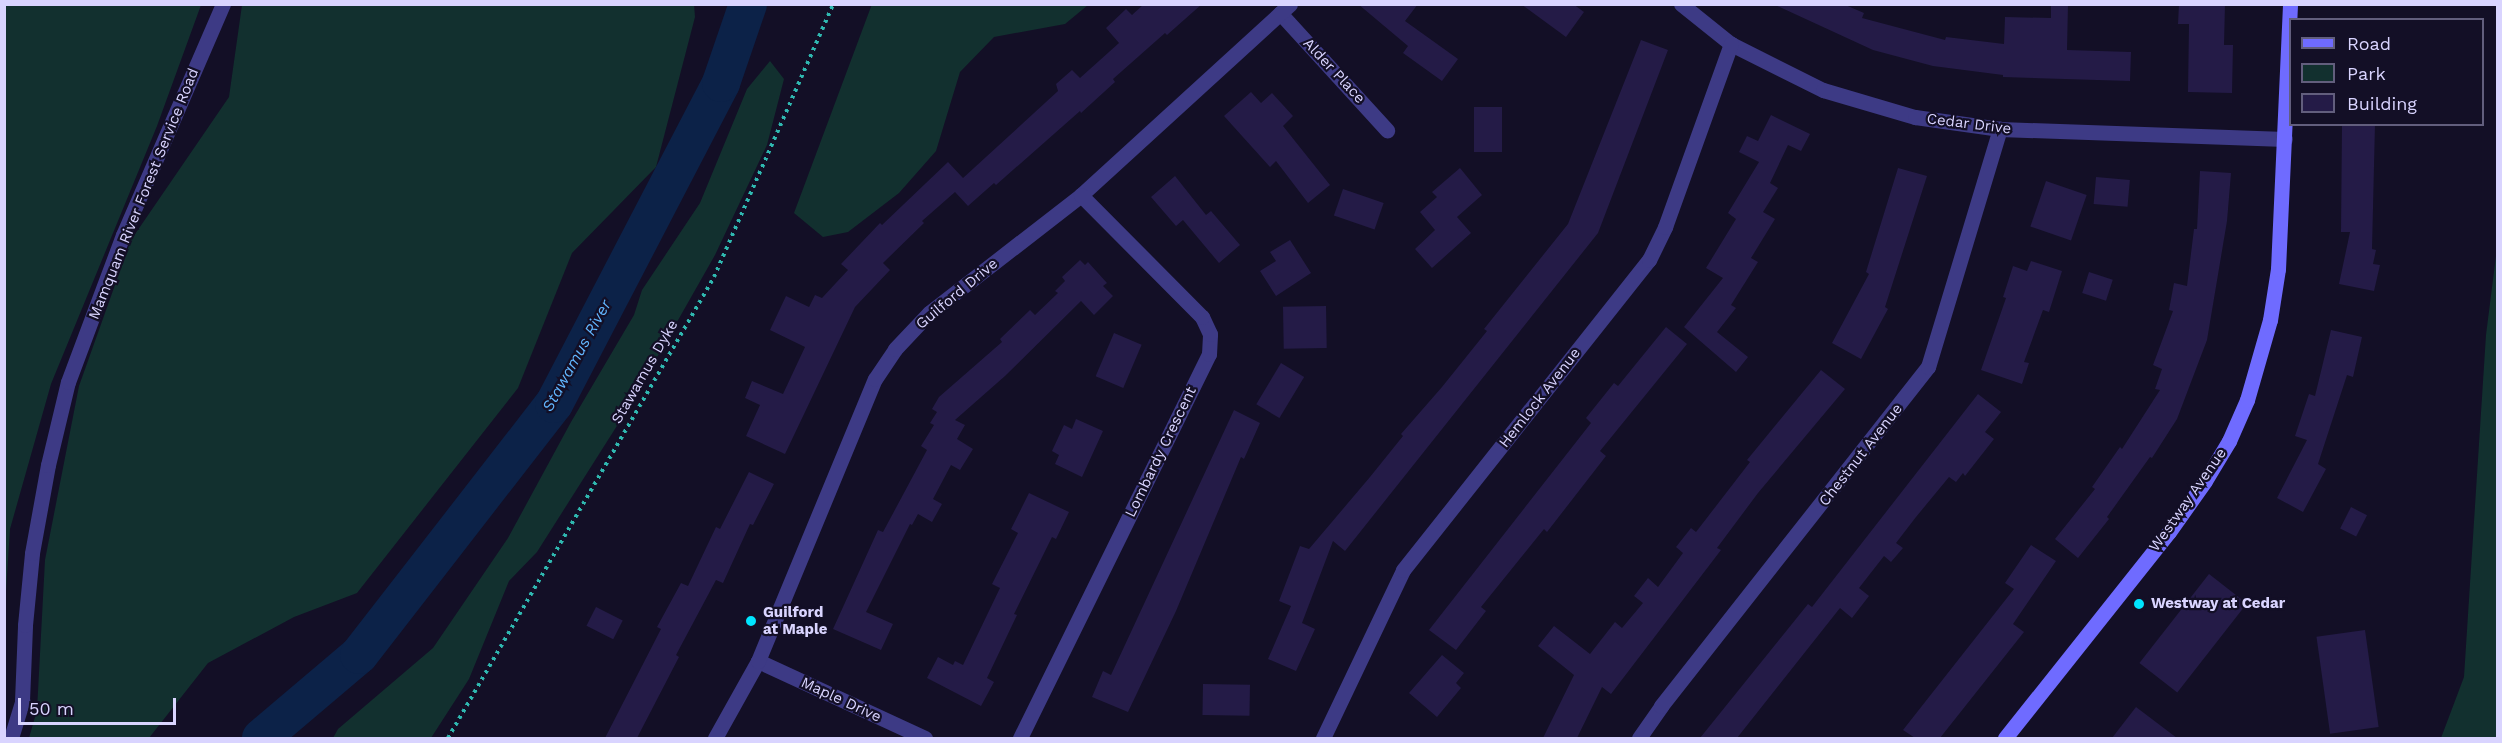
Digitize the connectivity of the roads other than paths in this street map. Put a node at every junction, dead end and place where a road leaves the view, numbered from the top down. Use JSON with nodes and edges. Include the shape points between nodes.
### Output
{"nodes":[{"id":1,"x":223,"y":4,"type":"edge"},
{"id":2,"x":1681,"y":4,"type":"edge"},
{"id":3,"x":1285,"y":9,"type":"edge"},
{"id":4,"x":2289,"y":31,"type":"edge"},
{"id":5,"x":1731,"y":44,"type":"junction"},
{"id":6,"x":2000,"y":129,"type":"junction"},
{"id":7,"x":1387,"y":130,"type":"dead end"},
{"id":8,"x":2285,"y":139,"type":"junction"},
{"id":9,"x":1081,"y":195,"type":"junction"},
{"id":10,"x":758,"y":661,"type":"junction"},
{"id":11,"x":11,"y":738,"type":"edge"},
{"id":12,"x":715,"y":738,"type":"edge"},
{"id":13,"x":925,"y":738,"type":"edge"},
{"id":14,"x":1020,"y":738,"type":"edge"},
{"id":15,"x":1323,"y":738,"type":"edge"},
{"id":16,"x":1639,"y":738,"type":"edge"},
{"id":17,"x":2006,"y":738,"type":"edge"}],
"edges":[{"from":1,"to":11,"type":"street","name":"Mamquam River Forest Service Road","via":[[123,235],[68,382],[32,553],[22,701]]},
{"from":2,"to":5,"type":"street","name":"Cedar Drive"},
{"from":3,"to":7,"type":"street","name":"Alder Place"},
{"from":3,"to":9,"type":"street","name":"Guilford Drive"},
{"from":4,"to":8,"type":"street","name":"Westway Avenue"},
{"from":5,"to":6,"type":"street","name":"Cedar Drive","via":[[1823,90],[1915,117]]},
{"from":5,"to":15,"type":"street","name":"Hemlock Avenue","via":[[1665,227],[1649,260],[1403,570]]},
{"from":6,"to":8,"type":"street","name":"Cedar Drive"},
{"from":6,"to":16,"type":"street","name":"Chestnut Avenue","via":[[1928,367]]},
{"from":8,"to":17,"type":"street","name":"Westway Avenue","via":[[2278,269],[2270,320],[2247,400],[2229,441],[2169,532]]},
{"from":9,"to":10,"type":"street","name":"Guilford Drive","via":[[929,313],[895,350],[875,379]]},
{"from":9,"to":14,"type":"street","name":"Lombardy Crescent","via":[[1202,317],[1210,334],[1209,354]]},
{"from":10,"to":12,"type":"street","name":"Guilford Drive"},
{"from":10,"to":13,"type":"street","name":"Maple Drive"}]}
